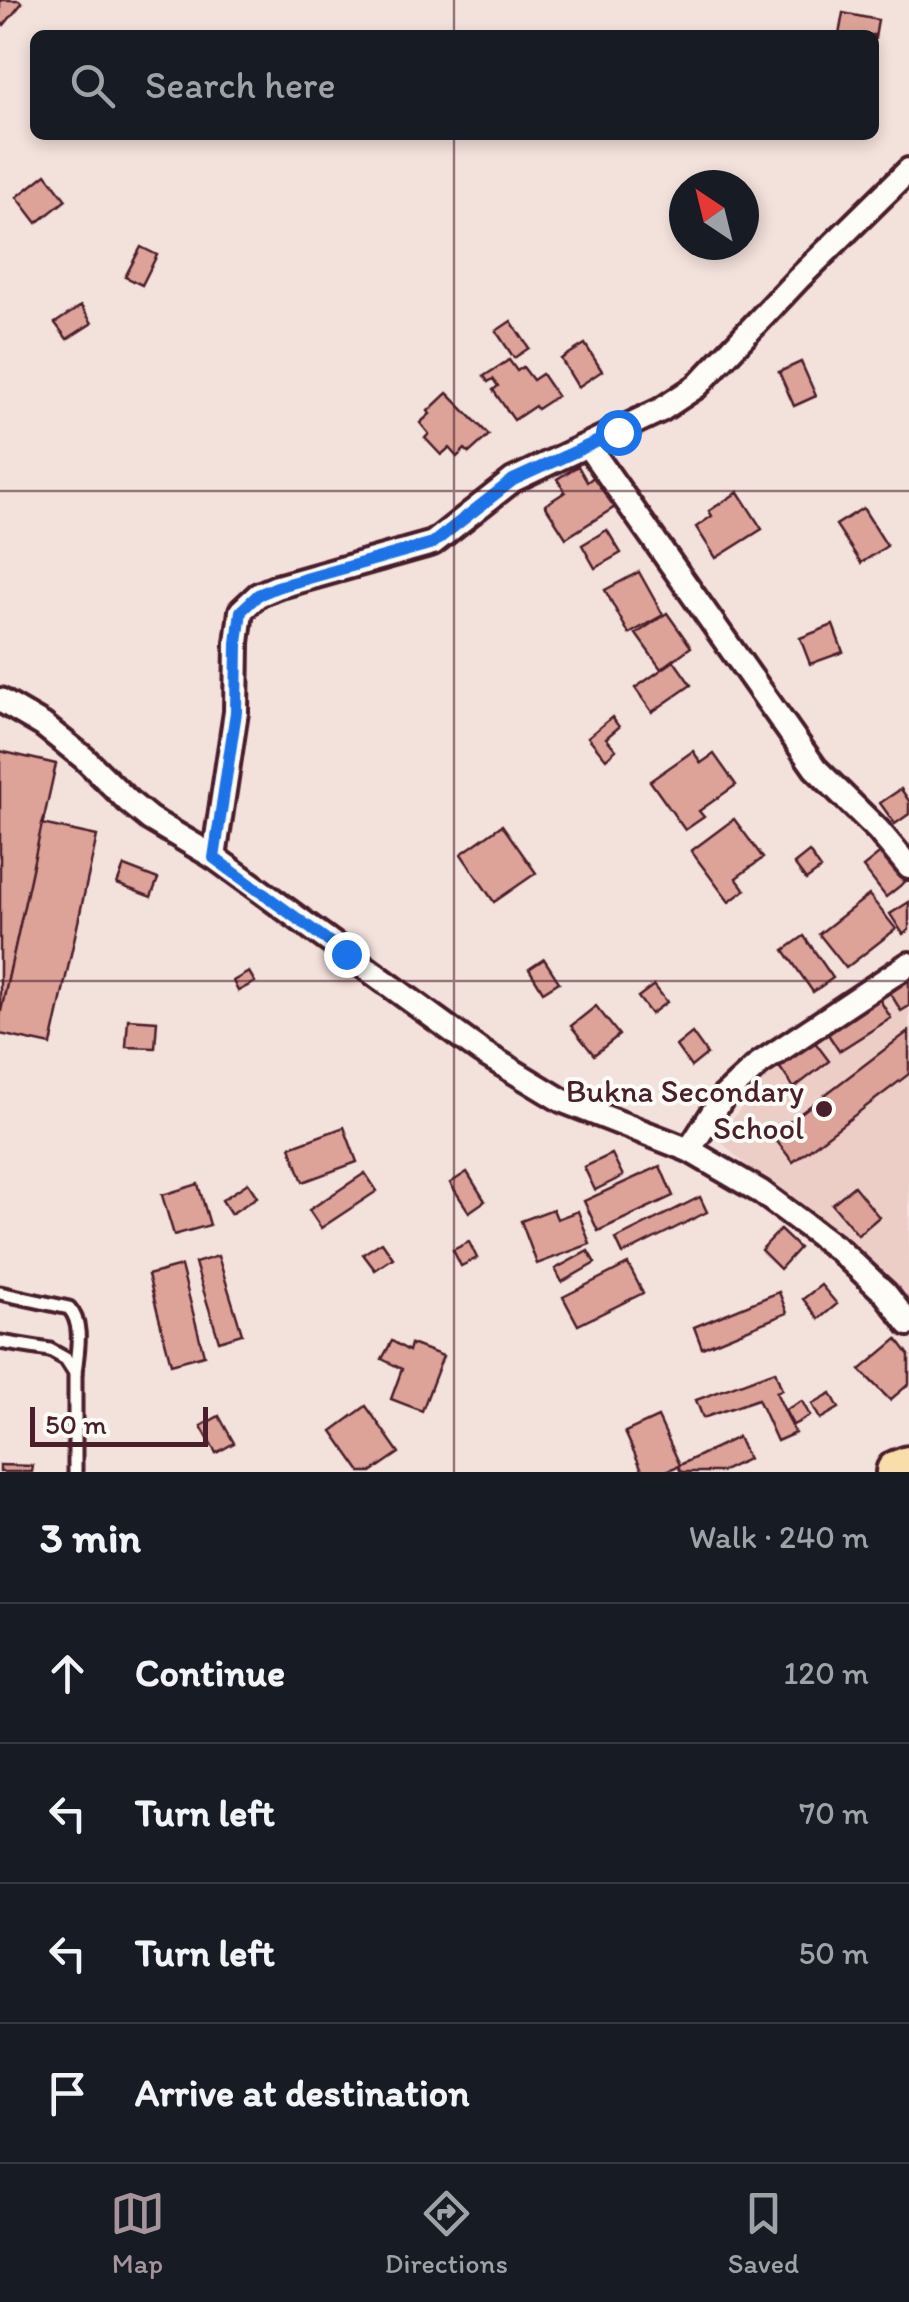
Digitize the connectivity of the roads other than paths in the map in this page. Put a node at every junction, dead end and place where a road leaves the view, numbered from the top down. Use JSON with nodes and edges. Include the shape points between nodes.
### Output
{"nodes":[{"id":1,"x":909,"y":170,"type":"edge"},
{"id":2,"x":588,"y":446,"type":"junction"},
{"id":3,"x":0,"y":700,"type":"edge"},
{"id":4,"x":214,"y":858,"type":"junction"},
{"id":5,"x":909,"y":867,"type":"edge"},
{"id":6,"x":909,"y":964,"type":"edge"},
{"id":7,"x":689,"y":1150,"type":"junction"},
{"id":8,"x":0,"y":1293,"type":"edge"},
{"id":9,"x":909,"y":1324,"type":"edge"},
{"id":10,"x":0,"y":1342,"type":"edge"},
{"id":11,"x":76,"y":1373,"type":"junction"},
{"id":12,"x":909,"y":1468,"type":"edge"},
{"id":13,"x":75,"y":1472,"type":"edge"},
{"id":14,"x":898,"y":1472,"type":"edge"}],
"edges":[{"from":1,"to":2,"type":"street","via":[[697,386]]},
{"from":2,"to":4,"type":"street","via":[[513,480],[433,543],[277,587],[241,611],[236,712]]},
{"from":2,"to":5,"type":"street","via":[[815,768]]},
{"from":3,"to":4,"type":"street","via":[[43,725],[150,820]]},
{"from":4,"to":7,"type":"street","via":[[480,1051],[561,1100]]},
{"from":6,"to":7,"type":"street","via":[[758,1064],[723,1097]]},
{"from":7,"to":9,"type":"street","via":[[839,1250]]},
{"from":8,"to":11,"type":"lane","via":[[76,1315]]},
{"from":10,"to":11,"type":"lane","via":[[50,1350]]},
{"from":11,"to":13,"type":"lane"},
{"from":12,"to":14,"type":"highway"}]}
